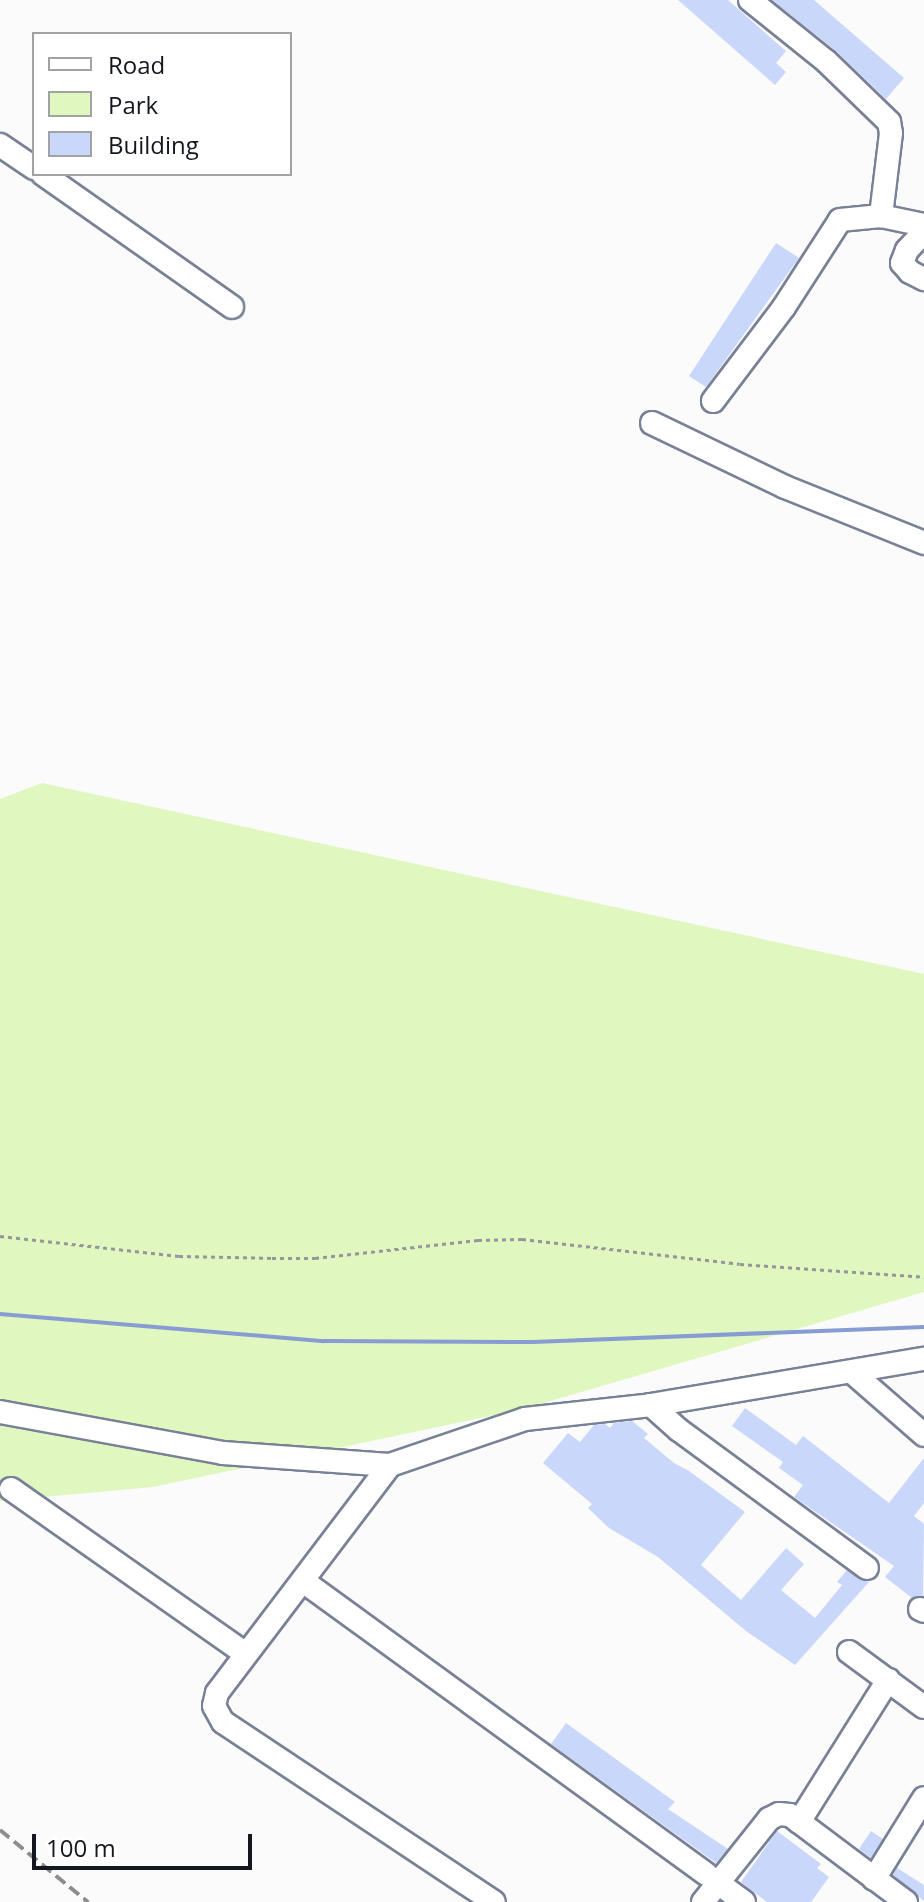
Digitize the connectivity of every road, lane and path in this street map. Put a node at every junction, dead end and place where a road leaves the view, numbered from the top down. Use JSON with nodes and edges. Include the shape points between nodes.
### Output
{"nodes":[{"id":1,"x":750,"y":0,"type":"edge"},
{"id":2,"x":0,"y":145,"type":"edge"},
{"id":3,"x":32,"y":167,"type":"edge"},
{"id":4,"x":46,"y":176,"type":"edge"},
{"id":5,"x":881,"y":216,"type":"junction"},
{"id":6,"x":924,"y":225,"type":"edge"},
{"id":7,"x":924,"y":232,"type":"edge"},
{"id":8,"x":924,"y":279,"type":"edge"},
{"id":9,"x":232,"y":307,"type":"dead end"},
{"id":10,"x":713,"y":401,"type":"dead end"},
{"id":11,"x":652,"y":423,"type":"dead end"},
{"id":12,"x":924,"y":543,"type":"edge"},
{"id":13,"x":0,"y":1236,"type":"edge"},
{"id":14,"x":924,"y":1277,"type":"edge"},
{"id":15,"x":924,"y":1359,"type":"edge"},
{"id":16,"x":853,"y":1373,"type":"junction"},
{"id":17,"x":651,"y":1405,"type":"junction"},
{"id":18,"x":0,"y":1412,"type":"edge"},
{"id":19,"x":924,"y":1435,"type":"edge"},
{"id":20,"x":390,"y":1465,"type":"junction"},
{"id":21,"x":11,"y":1489,"type":"dead end"},
{"id":22,"x":867,"y":1568,"type":"dead end"},
{"id":23,"x":303,"y":1581,"type":"junction"},
{"id":24,"x":849,"y":1652,"type":"dead end"},
{"id":25,"x":246,"y":1654,"type":"junction"},
{"id":26,"x":888,"y":1680,"type":"junction"},
{"id":27,"x":924,"y":1707,"type":"edge"},
{"id":28,"x":924,"y":1798,"type":"edge"},
{"id":29,"x":799,"y":1822,"type":"junction"},
{"id":30,"x":713,"y":1878,"type":"junction"},
{"id":31,"x":874,"y":1879,"type":"junction"},
{"id":32,"x":494,"y":1902,"type":"edge"},
{"id":33,"x":703,"y":1902,"type":"edge"},
{"id":34,"x":744,"y":1902,"type":"edge"},
{"id":35,"x":906,"y":1902,"type":"edge"}],
"edges":[{"from":1,"to":5,"type":"street","via":[[826,61],[889,122]]},
{"from":2,"to":3,"type":"street"},
{"from":4,"to":9,"type":"street"},
{"from":5,"to":6,"type":"street"},
{"from":5,"to":10,"type":"street","via":[[849,218],[835,225],[784,307]]},
{"from":7,"to":8,"type":"street","via":[[902,263]]},
{"from":11,"to":12,"type":"street","via":[[785,487]]},
{"from":13,"to":14,"type":"path","via":[[179,1256],[272,1258],[522,1239],[740,1264]]},
{"from":15,"to":16,"type":"street"},
{"from":16,"to":17,"type":"street"},
{"from":16,"to":19,"type":"street"},
{"from":17,"to":20,"type":"street","via":[[525,1419]]},
{"from":17,"to":22,"type":"street"},
{"from":18,"to":20,"type":"street","via":[[223,1453]]},
{"from":20,"to":23,"type":"street"},
{"from":21,"to":25,"type":"street"},
{"from":23,"to":25,"type":"street"},
{"from":23,"to":30,"type":"street"},
{"from":24,"to":26,"type":"street"},
{"from":25,"to":32,"type":"street","via":[[217,1693],[214,1706],[223,1722]]},
{"from":26,"to":27,"type":"street"},
{"from":26,"to":29,"type":"street"},
{"from":28,"to":31,"type":"street"},
{"from":29,"to":30,"type":"street","via":[[790,1815],[769,1819]]},
{"from":29,"to":31,"type":"street"},
{"from":30,"to":33,"type":"street"},
{"from":30,"to":34,"type":"street"},
{"from":31,"to":35,"type":"street"}]}
